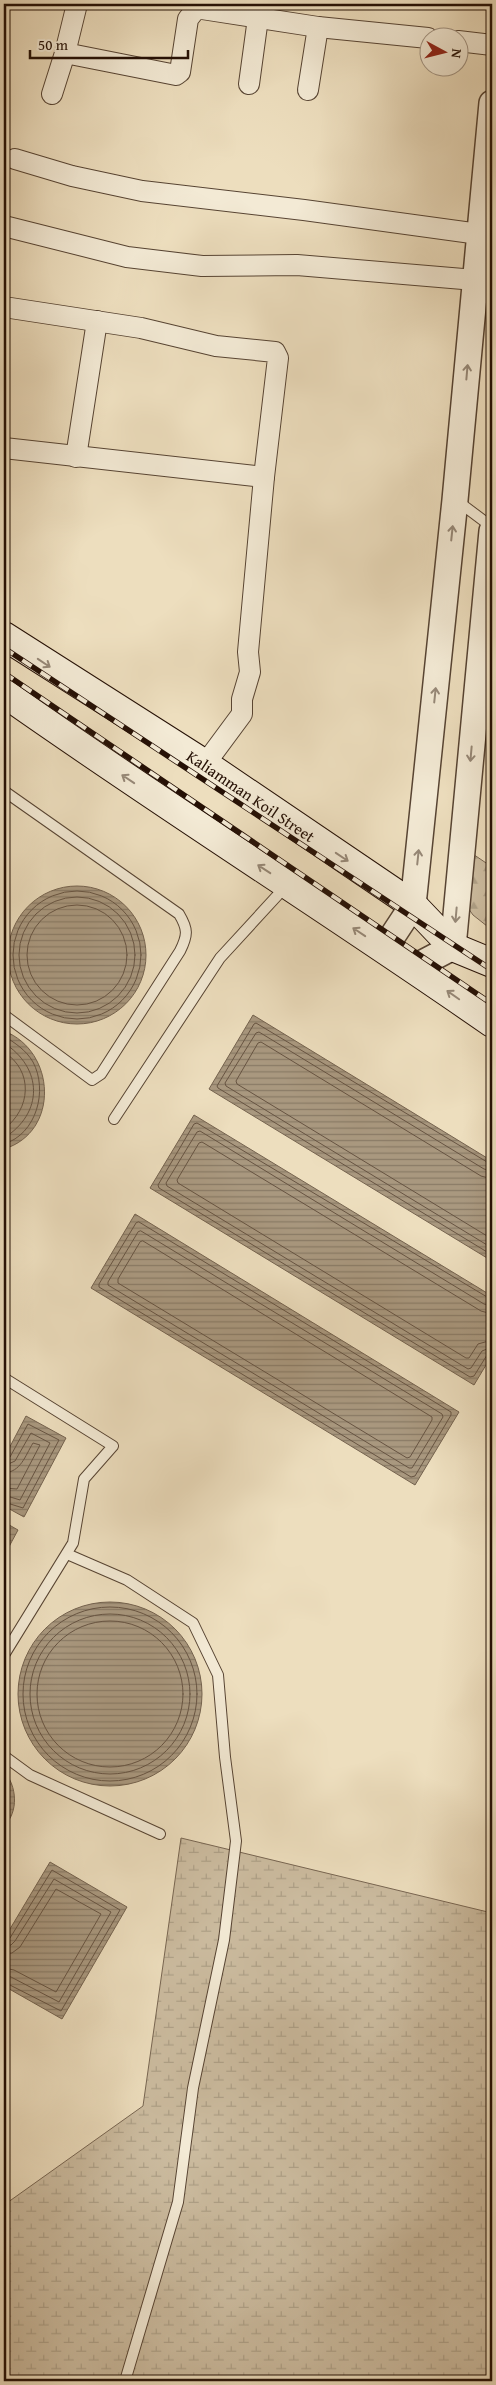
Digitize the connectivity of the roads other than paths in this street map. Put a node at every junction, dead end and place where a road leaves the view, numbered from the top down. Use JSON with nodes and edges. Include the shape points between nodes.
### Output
{"nodes":[{"id":1,"x":76,"y":4,"type":"edge"},
{"id":2,"x":258,"y":18,"type":"junction"},
{"id":3,"x":318,"y":27,"type":"junction"},
{"id":4,"x":418,"y":37,"type":"edge"},
{"id":5,"x":468,"y":42,"type":"edge"},
{"id":6,"x":492,"y":45,"type":"edge"},
{"id":7,"x":65,"y":53,"type":"junction"},
{"id":8,"x":249,"y":84,"type":"dead end"},
{"id":9,"x":308,"y":90,"type":"dead end"},
{"id":10,"x":52,"y":94,"type":"dead end"},
{"id":11,"x":492,"y":104,"type":"edge"},
{"id":12,"x":14,"y":159,"type":"dead end"},
{"id":13,"x":4,"y":226,"type":"edge"},
{"id":14,"x":486,"y":239,"type":"edge"},
{"id":15,"x":484,"y":286,"type":"edge"},
{"id":16,"x":4,"y":307,"type":"edge"},
{"id":17,"x":97,"y":321,"type":"junction"},
{"id":18,"x":4,"y":448,"type":"edge"},
{"id":19,"x":76,"y":457,"type":"junction"},
{"id":20,"x":264,"y":477,"type":"junction"},
{"id":21,"x":455,"y":500,"type":"junction"},
{"id":22,"x":492,"y":526,"type":"edge"},
{"id":23,"x":492,"y":531,"type":"edge"},
{"id":24,"x":4,"y":636,"type":"edge"},
{"id":25,"x":4,"y":693,"type":"edge"},
{"id":26,"x":205,"y":764,"type":"junction"},
{"id":27,"x":4,"y":791,"type":"edge"},
{"id":28,"x":288,"y":885,"type":"junction"},
{"id":29,"x":413,"y":905,"type":"junction"},
{"id":30,"x":453,"y":947,"type":"junction"},
{"id":31,"x":384,"y":949,"type":"junction"},
{"id":32,"x":492,"y":963,"type":"edge"},
{"id":33,"x":413,"y":968,"type":"junction"},
{"id":34,"x":4,"y":1015,"type":"edge"},
{"id":35,"x":492,"y":1023,"type":"edge"},
{"id":36,"x":114,"y":1119,"type":"dead end"},
{"id":37,"x":4,"y":1378,"type":"edge"},
{"id":38,"x":66,"y":1554,"type":"junction"},
{"id":39,"x":4,"y":1655,"type":"edge"},
{"id":40,"x":4,"y":1756,"type":"edge"},
{"id":41,"x":160,"y":1834,"type":"dead end"},
{"id":42,"x":125,"y":2381,"type":"edge"}],
"edges":[{"from":1,"to":7,"type":"street"},
{"from":2,"to":3,"type":"street"},
{"from":2,"to":7,"type":"street","via":[[196,9],[188,19],[180,72],[176,75]]},
{"from":2,"to":8,"type":"street"},
{"from":3,"to":4,"type":"street"},
{"from":3,"to":9,"type":"street"},
{"from":5,"to":6,"type":"street"},
{"from":7,"to":10,"type":"street"},
{"from":11,"to":14,"type":"street"},
{"from":12,"to":14,"type":"street","via":[[142,191],[304,210]]},
{"from":13,"to":15,"type":"street","via":[[127,257],[202,266],[297,265]]},
{"from":14,"to":15,"type":"street"},
{"from":21,"to":15,"type":"street","one_way":true},
{"from":16,"to":17,"type":"street"},
{"from":17,"to":19,"type":"street"},
{"from":17,"to":20,"type":"street","via":[[216,346],[275,352],[278,358]]},
{"from":18,"to":19,"type":"street"},
{"from":19,"to":20,"type":"street"},
{"from":20,"to":26,"type":"street","via":[[248,652],[250,672],[242,698],[242,714]]},
{"from":21,"to":22,"type":"lane"},
{"from":29,"to":21,"type":"street","one_way":true},
{"from":23,"to":30,"type":"street","one_way":true},
{"from":24,"to":26,"type":"main road","name":"Kaliamman Koil Street","one_way":true},
{"from":28,"to":25,"type":"main road","one_way":true},
{"from":26,"to":29,"type":"main road","name":"Kaliamman Koil Street","one_way":true},
{"from":27,"to":34,"type":"lane","via":[[179,914],[187,927],[180,951],[101,1074],[92,1080]]},
{"from":31,"to":28,"type":"main road","one_way":true},
{"from":28,"to":36,"type":"lane","via":[[220,958]]},
{"from":29,"to":30,"type":"main road","name":"Kaliamman Koil Street"},
{"from":29,"to":31,"type":"street"},
{"from":30,"to":32,"type":"main road","name":"Kaliamman Koil Street"},
{"from":30,"to":33,"type":"street"},
{"from":31,"to":33,"type":"main road"},
{"from":35,"to":33,"type":"main road","one_way":true},
{"from":37,"to":38,"type":"lane","via":[[113,1446],[84,1479],[74,1543]]},
{"from":38,"to":39,"type":"lane"},
{"from":38,"to":42,"type":"lane","via":[[127,1580],[193,1623],[218,1675],[236,1840],[224,1940],[193,2088],[178,2202]]},
{"from":40,"to":41,"type":"lane","via":[[30,1775]]}]}
